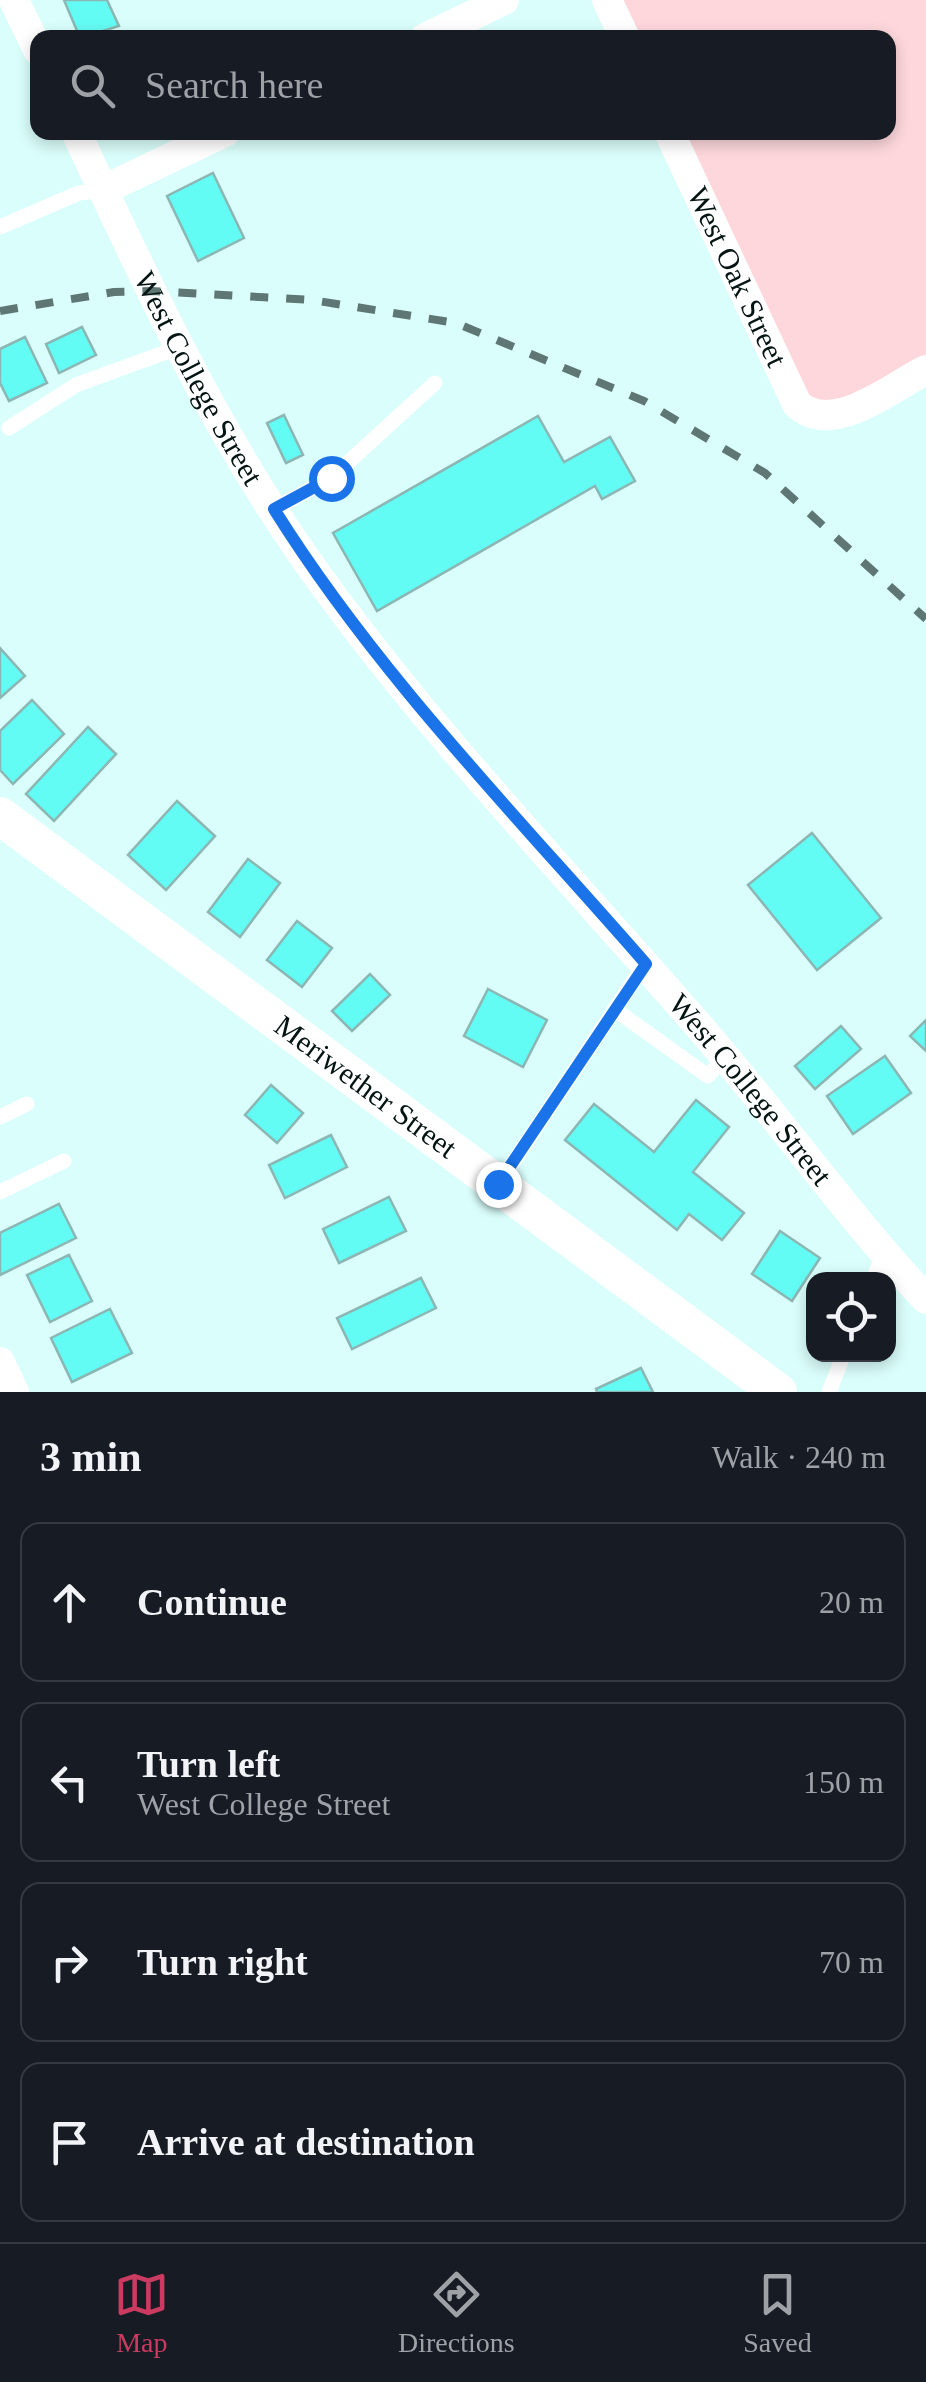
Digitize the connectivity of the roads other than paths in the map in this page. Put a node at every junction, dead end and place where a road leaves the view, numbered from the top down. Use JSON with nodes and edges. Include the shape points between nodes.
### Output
{"nodes":[{"id":1,"x":14,"y":0,"type":"edge"},
{"id":2,"x":504,"y":0,"type":"edge"},
{"id":3,"x":607,"y":0,"type":"edge"},
{"id":4,"x":442,"y":30,"type":"edge"},
{"id":5,"x":620,"y":30,"type":"edge"},
{"id":6,"x":30,"y":33,"type":"edge"},
{"id":7,"x":80,"y":140,"type":"edge"},
{"id":8,"x":208,"y":140,"type":"edge"},
{"id":9,"x":673,"y":140,"type":"edge"},
{"id":10,"x":103,"y":190,"type":"junction"},
{"id":11,"x":0,"y":228,"type":"edge"},
{"id":12,"x":180,"y":347,"type":"junction"},
{"id":13,"x":926,"y":370,"type":"edge"},
{"id":14,"x":434,"y":383,"type":"dead end"},
{"id":15,"x":9,"y":428,"type":"dead end"},
{"id":16,"x":274,"y":509,"type":"junction"},
{"id":17,"x":0,"y":816,"type":"edge"},
{"id":18,"x":646,"y":964,"type":"junction"},
{"id":19,"x":614,"y":1009,"type":"junction"},
{"id":20,"x":725,"y":1056,"type":"junction"},
{"id":21,"x":28,"y":1104,"type":"dead end"},
{"id":22,"x":0,"y":1117,"type":"edge"},
{"id":23,"x":64,"y":1161,"type":"dead end"},
{"id":24,"x":498,"y":1184,"type":"junction"},
{"id":25,"x":0,"y":1192,"type":"edge"},
{"id":26,"x":878,"y":1267,"type":"edge"},
{"id":27,"x":926,"y":1300,"type":"edge"},
{"id":28,"x":0,"y":1362,"type":"edge"},
{"id":29,"x":841,"y":1362,"type":"edge"},
{"id":30,"x":14,"y":1392,"type":"edge"},
{"id":31,"x":778,"y":1392,"type":"edge"},
{"id":32,"x":829,"y":1392,"type":"edge"}],
"edges":[{"from":1,"to":6,"type":"street"},
{"from":2,"to":4,"type":"street"},
{"from":3,"to":5,"type":"street"},
{"from":7,"to":10,"type":"street","name":"West College Street"},
{"from":8,"to":10,"type":"street"},
{"from":9,"to":13,"type":"street","name":"West Oak Street","via":[[797,404],[811,417],[830,419]]},
{"from":10,"to":11,"type":"lane","via":[[79,192]]},
{"from":10,"to":12,"type":"street","name":"West College Street"},
{"from":12,"to":15,"type":"lane","via":[[76,386]]},
{"from":12,"to":16,"type":"street","name":"West College Street"},
{"from":14,"to":16,"type":"lane","via":[[331,478]]},
{"from":16,"to":18,"type":"street","name":"West College Street","via":[[399,680]]},
{"from":17,"to":24,"type":"street","name":"Meriwether Street"},
{"from":18,"to":19,"type":"lane"},
{"from":18,"to":20,"type":"street","name":"West College Street"},
{"from":19,"to":20,"type":"lane","via":[[708,1076]]},
{"from":19,"to":24,"type":"lane"},
{"from":20,"to":26,"type":"street","name":"West College Street"},
{"from":21,"to":22,"type":"lane"},
{"from":23,"to":25,"type":"lane"},
{"from":24,"to":31,"type":"street","name":"Meriwether Street"},
{"from":26,"to":27,"type":"street","name":"West College Street"},
{"from":28,"to":30,"type":"street"},
{"from":29,"to":32,"type":"lane"}]}
